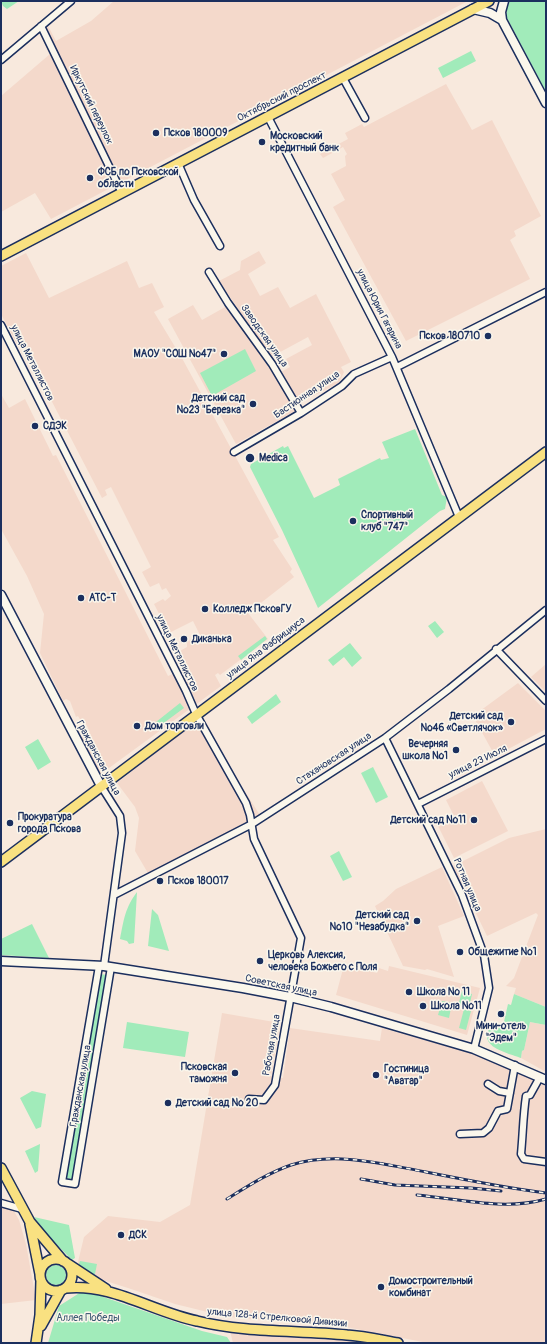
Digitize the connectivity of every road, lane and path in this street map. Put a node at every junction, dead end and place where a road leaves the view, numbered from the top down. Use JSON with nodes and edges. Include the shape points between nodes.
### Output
{"nodes":[{"id":1,"x":71,"y":1,"type":"edge"},
{"id":2,"x":489,"y":1,"type":"edge"},
{"id":3,"x":504,"y":1,"type":"edge"},
{"id":4,"x":473,"y":9,"type":"junction"},
{"id":5,"x":502,"y":20,"type":"junction"},
{"id":6,"x":41,"y":26,"type":"junction"},
{"id":7,"x":1,"y":60,"type":"edge"},
{"id":8,"x":343,"y":78,"type":"junction"},
{"id":9,"x":546,"y":103,"type":"edge"},
{"id":10,"x":268,"y":116,"type":"junction"},
{"id":11,"x":365,"y":118,"type":"dead end"},
{"id":12,"x":178,"y":163,"type":"junction"},
{"id":13,"x":122,"y":193,"type":"junction"},
{"id":14,"x":220,"y":246,"type":"dead end"},
{"id":15,"x":1,"y":256,"type":"edge"},
{"id":16,"x":209,"y":272,"type":"dead end"},
{"id":17,"x":546,"y":292,"type":"edge"},
{"id":18,"x":1,"y":325,"type":"edge"},
{"id":19,"x":392,"y":357,"type":"junction"},
{"id":20,"x":397,"y":367,"type":"junction"},
{"id":21,"x":301,"y":413,"type":"junction"},
{"id":22,"x":234,"y":452,"type":"dead end"},
{"id":23,"x":546,"y":452,"type":"edge"},
{"id":24,"x":459,"y":517,"type":"junction"},
{"id":25,"x":1,"y":595,"type":"edge"},
{"id":26,"x":546,"y":610,"type":"edge"},
{"id":27,"x":496,"y":650,"type":"junction"},
{"id":28,"x":546,"y":701,"type":"edge"},
{"id":29,"x":196,"y":714,"type":"junction"},
{"id":30,"x":386,"y":738,"type":"junction"},
{"id":31,"x":546,"y":739,"type":"edge"},
{"id":32,"x":101,"y":786,"type":"junction"},
{"id":33,"x":418,"y":804,"type":"junction"},
{"id":34,"x":252,"y":824,"type":"junction"},
{"id":35,"x":1,"y":862,"type":"edge"},
{"id":36,"x":114,"y":895,"type":"junction"},
{"id":37,"x":1,"y":961,"type":"edge"},
{"id":38,"x":105,"y":966,"type":"junction"},
{"id":39,"x":290,"y":997,"type":"junction"},
{"id":40,"x":474,"y":1049,"type":"junction"},
{"id":41,"x":515,"y":1066,"type":"junction"},
{"id":42,"x":543,"y":1079,"type":"edge"},
{"id":43,"x":488,"y":1084,"type":"dead end"},
{"id":44,"x":510,"y":1093,"type":"junction"},
{"id":45,"x":249,"y":1098,"type":"dead end"},
{"id":46,"x":460,"y":1134,"type":"dead end"},
{"id":47,"x":546,"y":1162,"type":"edge"},
{"id":48,"x":1,"y":1168,"type":"edge"},
{"id":49,"x":1,"y":1203,"type":"edge"},
{"id":50,"x":22,"y":1209,"type":"junction"},
{"id":51,"x":30,"y":1222,"type":"junction"},
{"id":52,"x":65,"y":1262,"type":"junction"},
{"id":53,"x":41,"y":1277,"type":"junction"},
{"id":54,"x":64,"y":1289,"type":"junction"},
{"id":55,"x":111,"y":1292,"type":"junction"},
{"id":56,"x":39,"y":1332,"type":"junction"},
{"id":57,"x":36,"y":1343,"type":"edge"},
{"id":58,"x":398,"y":1343,"type":"edge"}],
"edges":[{"from":1,"to":6,"type":"street"},
{"from":2,"to":4,"type":"main road","name":"Октябрьский проспект"},
{"from":3,"to":5,"type":"street"},
{"from":4,"to":5,"type":"street","via":[[490,13]]},
{"from":4,"to":8,"type":"main road","name":"Октябрьский проспект"},
{"from":5,"to":9,"type":"street"},
{"from":6,"to":7,"type":"street"},
{"from":6,"to":13,"type":"street","name":"Иркутский переулок"},
{"from":8,"to":10,"type":"main road","name":"Октябрьский проспект"},
{"from":8,"to":11,"type":"street"},
{"from":10,"to":12,"type":"main road","name":"Октябрьский проспект"},
{"from":10,"to":19,"type":"street","name":"улица Юрия Гагарина"},
{"from":12,"to":13,"type":"main road","name":"Октябрьский проспект"},
{"from":12,"to":14,"type":"street","via":[[194,200]]},
{"from":13,"to":15,"type":"main road","name":"Октябрьский проспект"},
{"from":16,"to":21,"type":"street","name":"Заводская улица","via":[[272,364]]},
{"from":17,"to":20,"type":"street"},
{"from":18,"to":29,"type":"street","name":"улица Металлистов"},
{"from":19,"to":20,"type":"street","name":"улица Юрия Гагарина"},
{"from":19,"to":21,"type":"street","name":"Бастионная улица","via":[[354,374],[342,386]]},
{"from":20,"to":24,"type":"street","name":"улица Юрия Гагарина"},
{"from":21,"to":22,"type":"street","name":"Бастионная улица"},
{"from":23,"to":24,"type":"main road","name":"улица Яна Фабрициуса"},
{"from":24,"to":29,"type":"main road","name":"улица Яна Фабрициуса"},
{"from":25,"to":32,"type":"street","name":"Гражданская улица"},
{"from":26,"to":27,"type":"street","name":"Стахановская улица"},
{"from":27,"to":28,"type":"street"},
{"from":27,"to":30,"type":"street","name":"Стахановская улица"},
{"from":29,"to":32,"type":"main road","name":"улица Яна Фабрициуса"},
{"from":29,"to":34,"type":"street","name":"улица Металлистов","via":[[246,803]]},
{"from":30,"to":33,"type":"street","name":"Ротная улица"},
{"from":30,"to":34,"type":"street","name":"Стахановская улица"},
{"from":31,"to":33,"type":"street","name":"улица 23 Июля"},
{"from":32,"to":35,"type":"main road","name":"улица Яна Фабрициуса"},
{"from":32,"to":36,"type":"street","name":"Гражданская улица","via":[[120,816],[122,824]]},
{"from":33,"to":40,"type":"street","name":"Ротная улица","via":[[462,895],[484,955],[489,988]]},
{"from":34,"to":36,"type":"street","name":"Стахановская улица"},
{"from":34,"to":39,"type":"street","name":"улица Металлистов","via":[[254,839],[302,938]]},
{"from":36,"to":38,"type":"street","name":"Гражданская улица"},
{"from":37,"to":38,"type":"street","name":"Советская улица"},
{"from":38,"to":38,"type":"street","name":"Гражданская улица","via":[[75,1184],[62,1182]]},
{"from":38,"to":39,"type":"street","name":"Советская улица"},
{"from":39,"to":40,"type":"street","name":"Советская улица"},
{"from":39,"to":45,"type":"street","name":"Рабочая улица","via":[[275,1085],[264,1100]]},
{"from":40,"to":41,"type":"street","name":"Советская улица"},
{"from":41,"to":42,"type":"street","name":"Советская улица"},
{"from":41,"to":44,"type":"street"},
{"from":42,"to":47,"type":"street","via":[[530,1095],[526,1096],[522,1119],[524,1126],[521,1154],[524,1159]]},
{"from":43,"to":44,"type":"street","via":[[499,1091]]},
{"from":44,"to":46,"type":"street","via":[[507,1109],[498,1111],[489,1128],[483,1133]]},
{"from":48,"to":50,"type":"main road"},
{"from":49,"to":50,"type":"street"},
{"from":50,"to":51,"type":"main road"},
{"from":51,"to":52,"type":"main road"},
{"from":51,"to":53,"type":"main road"},
{"from":52,"to":53,"type":"main road","via":[[47,1262],[42,1268]]},
{"from":52,"to":54,"type":"main road","via":[[72,1275]]},
{"from":52,"to":55,"type":"main road","name":"улица 128-й Стрелковой Дивизии"},
{"from":53,"to":54,"type":"main road","via":[[47,1288]]},
{"from":53,"to":56,"type":"main road"},
{"from":54,"to":55,"type":"main road","name":"улица 128-й Стрелковой Дивизии","via":[[84,1287]]},
{"from":54,"to":56,"type":"main road","via":[[51,1306]]},
{"from":55,"to":58,"type":"main road","name":"улица 128-й Стрелковой Дивизии","via":[[197,1322],[349,1335]]},
{"from":56,"to":57,"type":"main road"}]}
